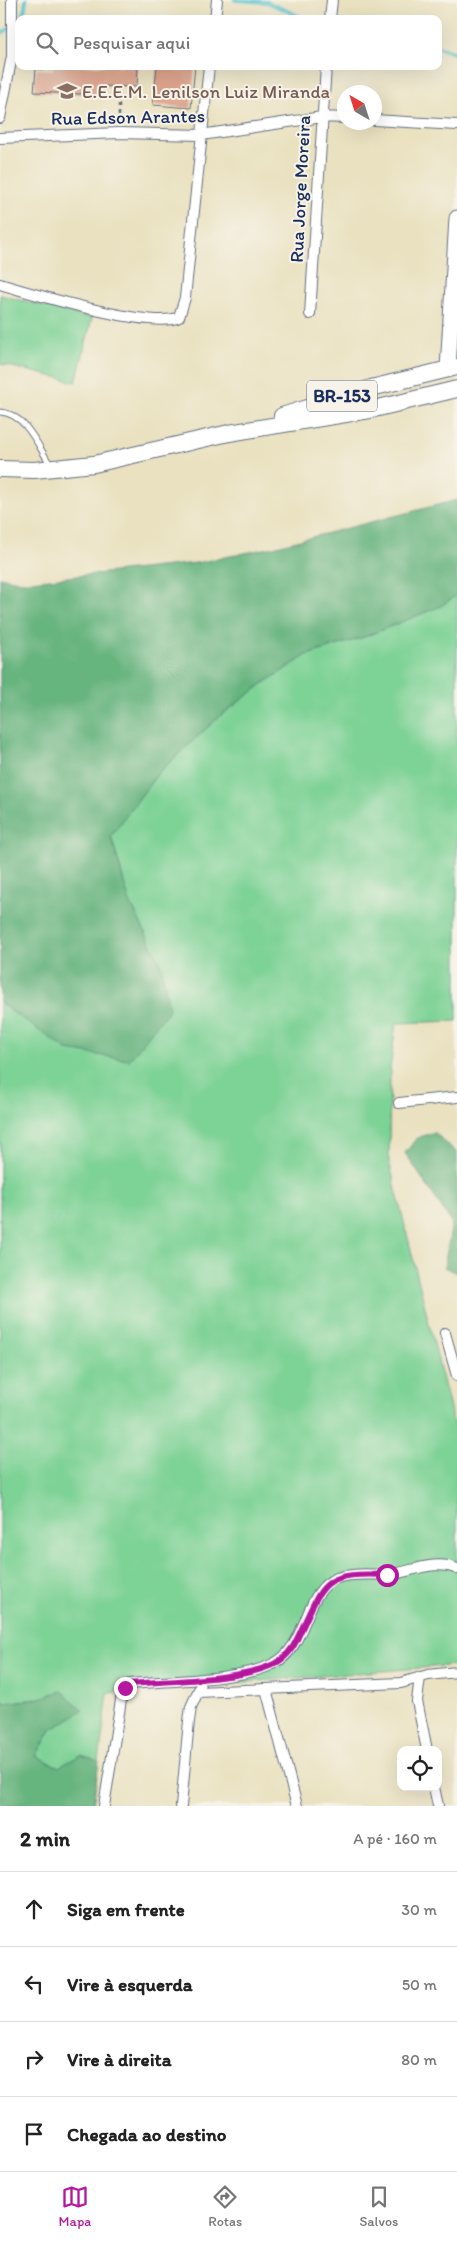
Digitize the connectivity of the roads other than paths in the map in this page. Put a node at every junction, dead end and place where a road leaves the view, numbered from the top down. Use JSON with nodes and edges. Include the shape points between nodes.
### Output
{"nodes":[{"id":1,"x":12,"y":0,"type":"edge"},
{"id":2,"x":332,"y":0,"type":"edge"},
{"id":3,"x":217,"y":2,"type":"edge"},
{"id":4,"x":215,"y":15,"type":"edge"},
{"id":5,"x":330,"y":15,"type":"edge"},
{"id":6,"x":209,"y":70,"type":"edge"},
{"id":7,"x":326,"y":70,"type":"edge"},
{"id":8,"x":322,"y":117,"type":"junction"},
{"id":9,"x":0,"y":118,"type":"edge"},
{"id":10,"x":337,"y":118,"type":"edge"},
{"id":11,"x":382,"y":120,"type":"edge"},
{"id":12,"x":457,"y":125,"type":"edge"},
{"id":13,"x":202,"y":135,"type":"junction"},
{"id":14,"x":0,"y":138,"type":"edge"},
{"id":15,"x":457,"y":218,"type":"edge"},
{"id":16,"x":0,"y":284,"type":"edge"},
{"id":17,"x":310,"y":314,"type":"dead end"},
{"id":18,"x":452,"y":368,"type":"edge"},
{"id":19,"x":457,"y":389,"type":"edge"},
{"id":20,"x":0,"y":412,"type":"edge"},
{"id":21,"x":229,"y":433,"type":"junction"},
{"id":22,"x":0,"y":468,"type":"edge"},
{"id":23,"x":54,"y":469,"type":"junction"},
{"id":24,"x":457,"y":1097,"type":"edge"},
{"id":25,"x":399,"y":1103,"type":"dead end"},
{"id":26,"x":445,"y":1333,"type":"dead end"},
{"id":27,"x":457,"y":1376,"type":"edge"},
{"id":28,"x":457,"y":1569,"type":"edge"},
{"id":29,"x":457,"y":1672,"type":"edge"},
{"id":30,"x":420,"y":1677,"type":"junction"},
{"id":31,"x":205,"y":1678,"type":"junction"},
{"id":32,"x":266,"y":1689,"type":"junction"},
{"id":33,"x":198,"y":1692,"type":"junction"},
{"id":34,"x":425,"y":1746,"type":"edge"},
{"id":35,"x":435,"y":1791,"type":"edge"},
{"id":36,"x":104,"y":1806,"type":"edge"},
{"id":37,"x":181,"y":1806,"type":"edge"},
{"id":38,"x":297,"y":1806,"type":"edge"},
{"id":39,"x":438,"y":1806,"type":"edge"}],
"edges":[{"from":1,"to":9,"type":"street","via":[[12,56]]},
{"from":2,"to":5,"type":"street"},
{"from":3,"to":4,"type":"street"},
{"from":6,"to":13,"type":"street"},
{"from":7,"to":8,"type":"street","name":"Rua Jorge Moreira"},
{"from":8,"to":10,"type":"street","name":"Rua Edson Arantes"},
{"from":8,"to":13,"type":"street","name":"Rua Edson Arantes"},
{"from":8,"to":17,"type":"street","name":"Rua Jorge Moreira"},
{"from":11,"to":12,"type":"street"},
{"from":13,"to":14,"type":"street","name":"Rua Edson Arantes","via":[[119,133]]},
{"from":13,"to":16,"type":"street","via":[[186,298],[180,317],[172,321],[106,313]]},
{"from":15,"to":18,"type":"street"},
{"from":18,"to":21,"type":"main road","number":"BR-153","via":[[331,399]]},
{"from":19,"to":21,"type":"main road","number":"BR-153","via":[[370,410]]},
{"from":20,"to":23,"type":"lane","via":[[16,417]]},
{"from":21,"to":23,"type":"main road","number":"BR-153","via":[[94,464]]},
{"from":22,"to":23,"type":"main road","number":"BR-153"},
{"from":24,"to":25,"type":"street"},
{"from":26,"to":27,"type":"street"},
{"from":28,"to":31,"type":"street","via":[[440,1564],[387,1575],[357,1574],[338,1578],[324,1586],[289,1654],[256,1670]]},
{"from":29,"to":30,"type":"street"},
{"from":30,"to":32,"type":"street","via":[[401,1683]]},
{"from":30,"to":34,"type":"street","via":[[417,1701]]},
{"from":31,"to":33,"type":"street"},
{"from":31,"to":36,"type":"street","via":[[130,1684],[125,1688]]},
{"from":32,"to":33,"type":"street"},
{"from":32,"to":38,"type":"street"},
{"from":33,"to":37,"type":"street","via":[[189,1721]]},
{"from":35,"to":39,"type":"street"}]}
